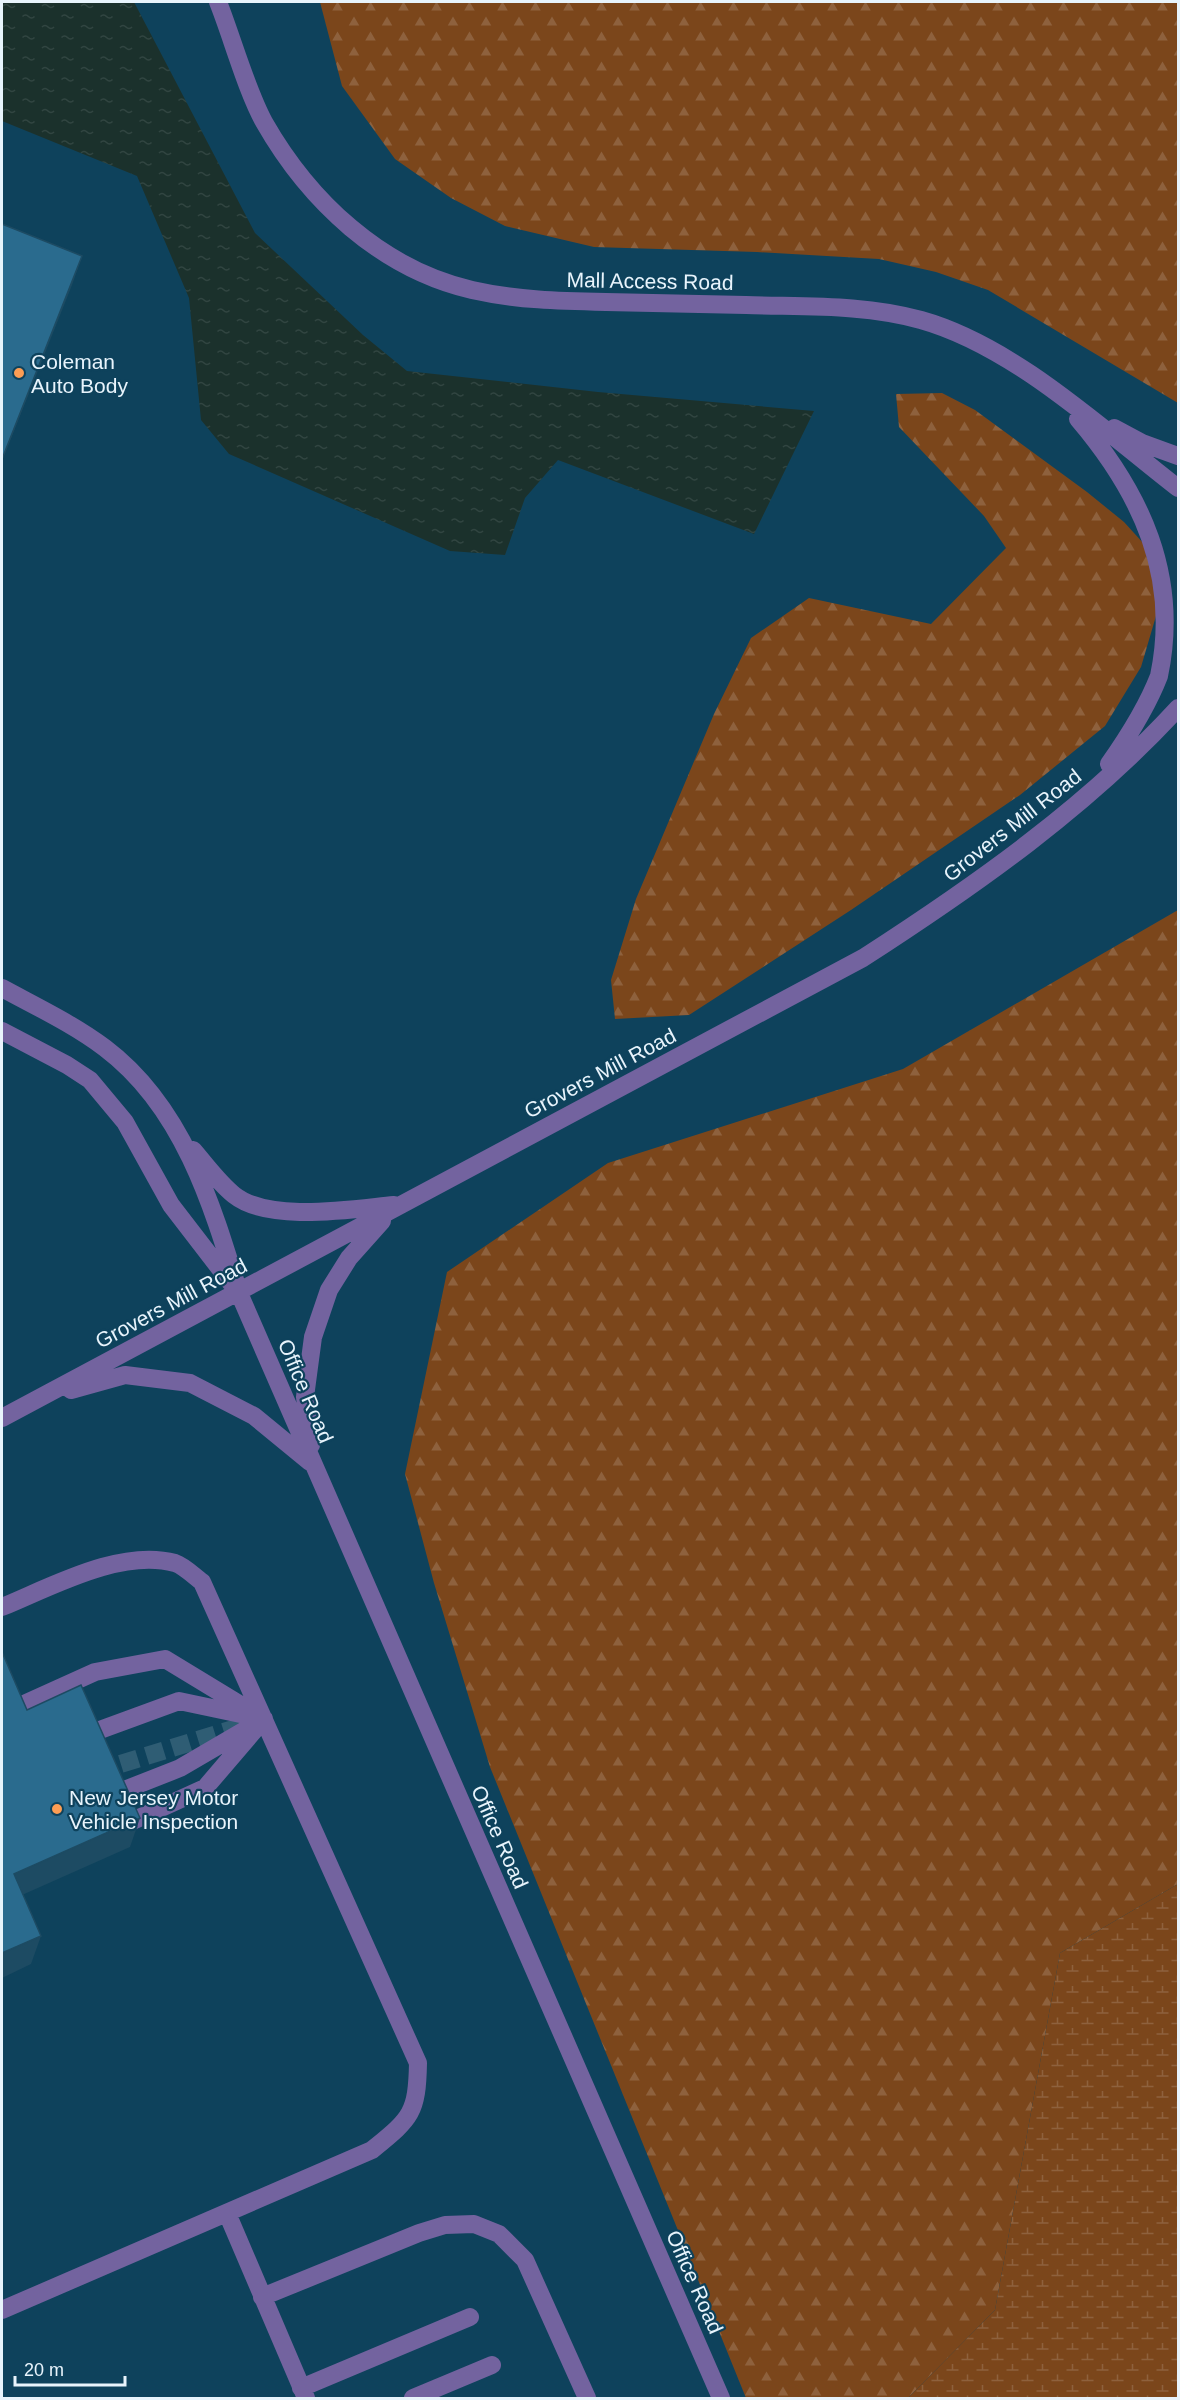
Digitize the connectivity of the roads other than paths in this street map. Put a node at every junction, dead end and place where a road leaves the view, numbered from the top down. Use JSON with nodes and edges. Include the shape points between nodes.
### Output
{"nodes":[{"id":1,"x":218,"y":2,"type":"edge"},
{"id":2,"x":1055,"y":393,"type":"junction"},
{"id":3,"x":1179,"y":456,"type":"edge"},
{"id":4,"x":1179,"y":489,"type":"edge"},
{"id":5,"x":1179,"y":708,"type":"edge"},
{"id":6,"x":1091,"y":792,"type":"junction"},
{"id":7,"x":2,"y":988,"type":"edge"},
{"id":8,"x":2,"y":1031,"type":"edge"},
{"id":9,"x":183,"y":1140,"type":"junction"},
{"id":10,"x":397,"y":1208,"type":"junction"},
{"id":11,"x":238,"y":1293,"type":"junction"},
{"id":12,"x":37,"y":1400,"type":"junction"},
{"id":13,"x":2,"y":1418,"type":"edge"},
{"id":14,"x":313,"y":1465,"type":"junction"},
{"id":15,"x":2,"y":1608,"type":"edge"},
{"id":16,"x":2,"y":1714,"type":"edge"},
{"id":17,"x":264,"y":1719,"type":"junction"},
{"id":18,"x":61,"y":1745,"type":"edge"},
{"id":19,"x":88,"y":1804,"type":"edge"},
{"id":20,"x":105,"y":1833,"type":"edge"},
{"id":21,"x":227,"y":2213,"type":"junction"},
{"id":22,"x":262,"y":2297,"type":"junction"},
{"id":23,"x":2,"y":2310,"type":"edge"},
{"id":24,"x":470,"y":2317,"type":"dead end"},
{"id":25,"x":492,"y":2365,"type":"dead end"},
{"id":26,"x":303,"y":2393,"type":"edge"},
{"id":27,"x":414,"y":2398,"type":"edge"},
{"id":28,"x":587,"y":2398,"type":"edge"},
{"id":29,"x":721,"y":2398,"type":"edge"}],
"edges":[{"from":1,"to":2,"type":"street","name":"Mall Access Road","via":[[262,118],[292,167],[330,211],[375,246],[420,272],[470,290],[526,300],[848,308],[892,313],[972,339]]},
{"from":2,"to":3,"type":"street","via":[[1125,434]]},
{"from":2,"to":4,"type":"street","name":"Mall Access Road"},
{"from":2,"to":6,"type":"street","via":[[1141,505],[1163,551],[1171,589],[1169,641],[1158,678],[1128,737]]},
{"from":5,"to":6,"type":"street","name":"Grovers Mill Road"},
{"from":6,"to":10,"type":"street","name":"Grovers Mill Road","via":[[976,883],[863,958]]},
{"from":7,"to":9,"type":"street","via":[[107,1049],[134,1076]]},
{"from":8,"to":11,"type":"street","via":[[90,1080],[125,1122],[171,1205]]},
{"from":9,"to":10,"type":"street","via":[[234,1196],[253,1206],[325,1211]]},
{"from":9,"to":11,"type":"street","via":[[213,1208]]},
{"from":10,"to":11,"type":"street","name":"Grovers Mill Road"},
{"from":10,"to":14,"type":"street","via":[[349,1258],[329,1290],[313,1336],[306,1397]]},
{"from":11,"to":12,"type":"street","name":"Grovers Mill Road"},
{"from":11,"to":14,"type":"street","name":"Office Road"},
{"from":12,"to":13,"type":"street","name":"Grovers Mill Road"},
{"from":12,"to":14,"type":"street","via":[[125,1375],[190,1383],[254,1416]]},
{"from":14,"to":29,"type":"street","name":"Office Road"},
{"from":15,"to":17,"type":"street","via":[[110,1566],[138,1559],[177,1563],[202,1582]]},
{"from":16,"to":17,"type":"street","via":[[95,1672],[165,1659]]},
{"from":17,"to":18,"type":"street","via":[[179,1701]]},
{"from":17,"to":19,"type":"street","via":[[180,1768]]},
{"from":17,"to":20,"type":"street","via":[[205,1788]]},
{"from":17,"to":21,"type":"street","via":[[418,2063],[417,2098],[404,2125],[372,2150]]},
{"from":21,"to":22,"type":"street"},
{"from":21,"to":23,"type":"street"},
{"from":22,"to":26,"type":"street"},
{"from":22,"to":28,"type":"street","via":[[419,2233],[445,2225],[474,2224],[499,2234],[525,2260]]},
{"from":24,"to":26,"type":"street"},
{"from":25,"to":27,"type":"street"}]}
